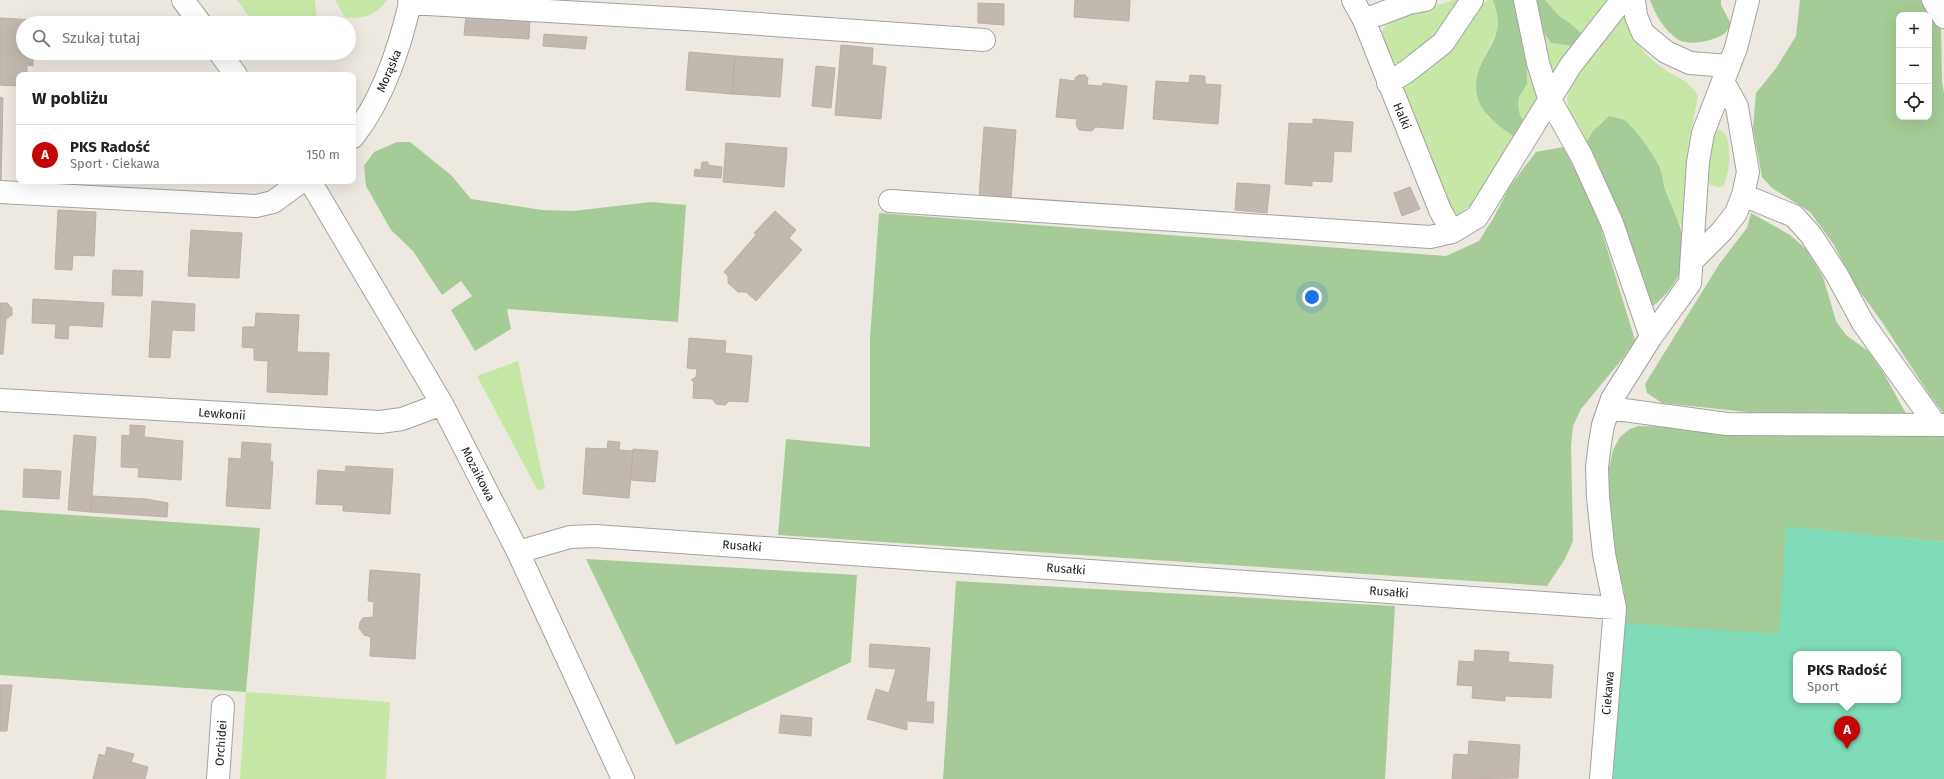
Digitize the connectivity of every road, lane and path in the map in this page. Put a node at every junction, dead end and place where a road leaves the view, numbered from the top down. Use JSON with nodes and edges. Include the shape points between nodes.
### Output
{"nodes":[{"id":1,"x":184,"y":0,"type":"edge"},
{"id":2,"x":1353,"y":0,"type":"edge"},
{"id":3,"x":1425,"y":0,"type":"edge"},
{"id":4,"x":1472,"y":0,"type":"edge"},
{"id":5,"x":1525,"y":0,"type":"edge"},
{"id":6,"x":1622,"y":0,"type":"edge"},
{"id":7,"x":1634,"y":0,"type":"edge"},
{"id":8,"x":1748,"y":0,"type":"edge"},
{"id":9,"x":1933,"y":0,"type":"edge"},
{"id":10,"x":410,"y":2,"type":"edge"},
{"id":11,"x":195,"y":16,"type":"edge"},
{"id":12,"x":1944,"y":17,"type":"edge"},
{"id":13,"x":1364,"y":20,"type":"junction"},
{"id":14,"x":984,"y":40,"type":"dead end"},
{"id":15,"x":225,"y":60,"type":"edge"},
{"id":16,"x":234,"y":72,"type":"edge"},
{"id":17,"x":1726,"y":73,"type":"junction"},
{"id":18,"x":1388,"y":83,"type":"junction"},
{"id":19,"x":1549,"y":98,"type":"junction"},
{"id":20,"x":356,"y":133,"type":"edge"},
{"id":21,"x":298,"y":184,"type":"edge"},
{"id":22,"x":312,"y":184,"type":"edge"},
{"id":23,"x":0,"y":192,"type":"edge"},
{"id":24,"x":1744,"y":195,"type":"junction"},
{"id":25,"x":890,"y":201,"type":"dead end"},
{"id":26,"x":1452,"y":232,"type":"junction"},
{"id":27,"x":1693,"y":260,"type":"junction"},
{"id":28,"x":1650,"y":337,"type":"junction"},
{"id":29,"x":0,"y":400,"type":"edge"},
{"id":30,"x":442,"y":404,"type":"junction"},
{"id":31,"x":1608,"y":408,"type":"junction"},
{"id":32,"x":1940,"y":425,"type":"edge"},
{"id":33,"x":518,"y":552,"type":"junction"},
{"id":34,"x":1615,"y":608,"type":"junction"},
{"id":35,"x":224,"y":706,"type":"dead end"},
{"id":36,"x":218,"y":779,"type":"edge"},
{"id":37,"x":623,"y":779,"type":"edge"},
{"id":38,"x":1602,"y":779,"type":"edge"}],
"edges":[{"from":1,"to":11,"type":"street"},
{"from":2,"to":13,"type":"street","name":"Halki"},
{"from":3,"to":13,"type":"street"},
{"from":4,"to":18,"type":"street","via":[[1443,43]]},
{"from":5,"to":19,"type":"street","via":[[1538,63]]},
{"from":6,"to":19,"type":"street","via":[[1571,65]]},
{"from":7,"to":17,"type":"street","via":[[1636,16],[1643,33],[1666,52],[1690,63]]},
{"from":8,"to":17,"type":"street","name":"Ciekawa","via":[[1736,48]]},
{"from":9,"to":12,"type":"street"},
{"from":10,"to":14,"type":"street"},
{"from":10,"to":20,"type":"street","name":"Morąska","via":[[401,43],[375,104]]},
{"from":13,"to":18,"type":"street","name":"Halki"},
{"from":15,"to":16,"type":"street"},
{"from":17,"to":24,"type":"street","via":[[1737,107],[1748,172]]},
{"from":17,"to":27,"type":"street","name":"Ciekawa","via":[[1703,133]]},
{"from":18,"to":26,"type":"street","name":"Halki","via":[[1440,210]]},
{"from":19,"to":26,"type":"street","via":[[1477,217]]},
{"from":19,"to":28,"type":"street","via":[[1581,155],[1612,223]]},
{"from":21,"to":23,"type":"street","via":[[273,202],[256,206]]},
{"from":22,"to":30,"type":"street","name":"Mozaikowa"},
{"from":24,"to":27,"type":"street","via":[[1736,213],[1722,231]]},
{"from":24,"to":32,"type":"street","via":[[1794,216],[1811,235],[1837,275],[1863,323],[1911,393]]},
{"from":25,"to":26,"type":"street","via":[[1430,237]]},
{"from":27,"to":28,"type":"street","name":"Ciekawa","via":[[1690,283]]},
{"from":28,"to":31,"type":"street","name":"Ciekawa"},
{"from":29,"to":30,"type":"street","name":"Lewkonii","via":[[380,422],[402,419]]},
{"from":30,"to":33,"type":"street","name":"Mozaikowa"},
{"from":31,"to":32,"type":"street","via":[[1727,424]]},
{"from":31,"to":34,"type":"street","name":"Ciekawa","via":[[1597,467],[1598,497],[1604,554]]},
{"from":33,"to":34,"type":"street","name":"Rusałki","via":[[570,537],[595,536]]},
{"from":33,"to":37,"type":"street","name":"Mozaikowa"},
{"from":34,"to":38,"type":"street","name":"Ciekawa"},
{"from":35,"to":36,"type":"street","name":"Orchidei"}]}
